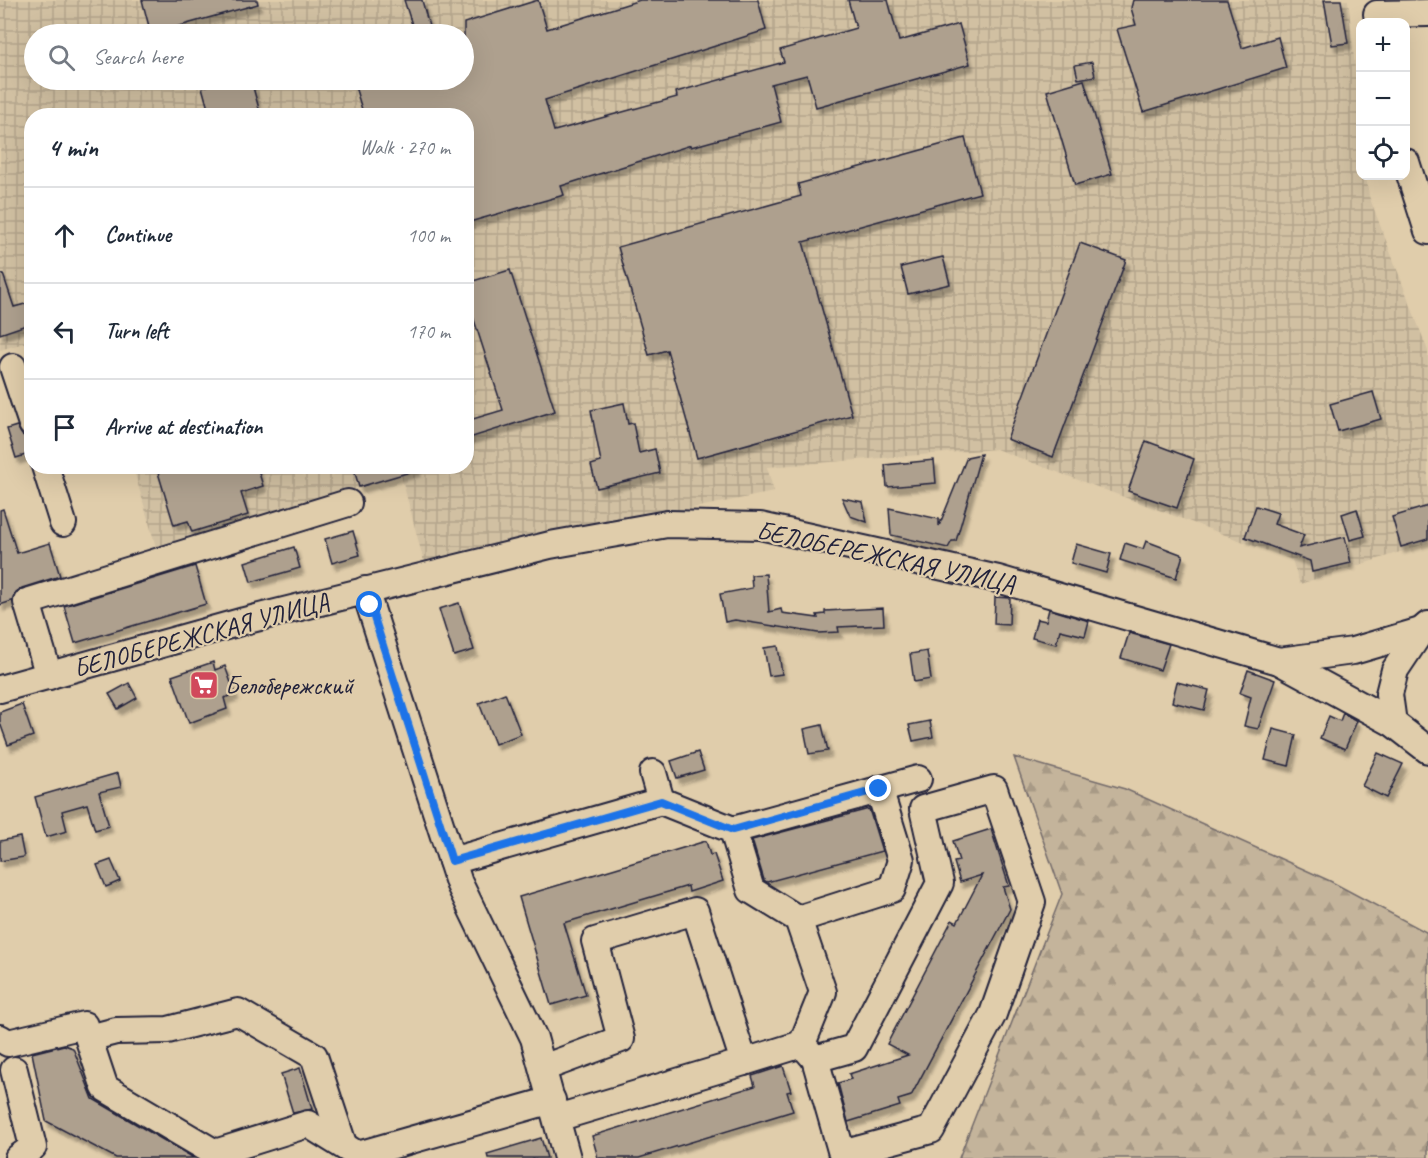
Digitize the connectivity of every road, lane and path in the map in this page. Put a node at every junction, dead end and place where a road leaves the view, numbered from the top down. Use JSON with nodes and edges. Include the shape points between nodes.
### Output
{"nodes":[{"id":1,"x":1377,"y":12,"type":"edge"},
{"id":2,"x":1428,"y":13,"type":"edge"},
{"id":3,"x":1410,"y":175,"type":"edge"},
{"id":4,"x":1428,"y":231,"type":"edge"},
{"id":5,"x":15,"y":366,"type":"edge"},
{"id":6,"x":24,"y":397,"type":"edge"},
{"id":7,"x":48,"y":474,"type":"edge"},
{"id":8,"x":348,"y":503,"type":"dead end"},
{"id":9,"x":63,"y":523,"type":"dead end"},
{"id":10,"x":365,"y":590,"type":"junction"},
{"id":11,"x":1425,"y":628,"type":"edge"},
{"id":12,"x":1279,"y":661,"type":"junction"},
{"id":13,"x":49,"y":676,"type":"junction"},
{"id":14,"x":0,"y":689,"type":"edge"},
{"id":15,"x":1393,"y":723,"type":"junction"},
{"id":16,"x":1428,"y":750,"type":"edge"},
{"id":17,"x":653,"y":773,"type":"dead end"},
{"id":18,"x":918,"y":779,"type":"dead end"},
{"id":19,"x":879,"y":789,"type":"junction"},
{"id":20,"x":661,"y":801,"type":"junction"},
{"id":21,"x":733,"y":830,"type":"junction"},
{"id":22,"x":452,"y":861,"type":"junction"},
{"id":23,"x":798,"y":919,"type":"junction"},
{"id":24,"x":0,"y":1038,"type":"edge"},
{"id":25,"x":89,"y":1038,"type":"junction"},
{"id":26,"x":808,"y":1052,"type":"junction"},
{"id":27,"x":744,"y":1062,"type":"junction"},
{"id":28,"x":543,"y":1068,"type":"junction"},
{"id":29,"x":14,"y":1070,"type":"dead end"},
{"id":30,"x":555,"y":1109,"type":"junction"},
{"id":31,"x":353,"y":1152,"type":"edge"},
{"id":32,"x":836,"y":1156,"type":"edge"},
{"id":33,"x":18,"y":1158,"type":"edge"},
{"id":34,"x":567,"y":1158,"type":"edge"}],
"edges":[{"from":1,"to":2,"type":"street"},
{"from":3,"to":4,"type":"street"},
{"from":5,"to":6,"type":"street"},
{"from":7,"to":9,"type":"street"},
{"from":8,"to":13,"type":"street","via":[[27,602]]},
{"from":10,"to":12,"type":"street","name":"БЕЛОБЕРЕЖСКАЯ УЛИЦА","via":[[550,544],[667,524],[760,526],[999,579]]},
{"from":10,"to":13,"type":"street","name":"БЕЛОБЕРЕЖСКАЯ УЛИЦА"},
{"from":10,"to":22,"type":"street"},
{"from":11,"to":12,"type":"street","name":"БЕЛОБЕРЕЖСКАЯ УЛИЦА","via":[[1353,651]]},
{"from":11,"to":15,"type":"street","via":[[1395,670],[1389,694]]},
{"from":12,"to":15,"type":"street","name":"БЕЛОБЕРЕЖСКАЯ УЛИЦА"},
{"from":13,"to":14,"type":"street","name":"БЕЛОБЕРЕЖСКАЯ УЛИЦА"},
{"from":15,"to":16,"type":"street","name":"БЕЛОБЕРЕЖСКАЯ УЛИЦА"},
{"from":17,"to":20,"type":"street"},
{"from":18,"to":19,"type":"street"},
{"from":19,"to":21,"type":"street"},
{"from":19,"to":23,"type":"street","via":[[901,860],[892,889]]},
{"from":20,"to":21,"type":"street"},
{"from":20,"to":22,"type":"street"},
{"from":21,"to":23,"type":"street","via":[[751,890]]},
{"from":22,"to":28,"type":"street","via":[[534,1038]]},
{"from":23,"to":26,"type":"street","via":[[823,992]]},
{"from":24,"to":25,"type":"street","via":[[8,1043],[81,1025],[86,1027]]},
{"from":25,"to":31,"type":"street","via":[[105,1088],[214,1153],[308,1124]]},
{"from":25,"to":31,"type":"street","via":[[116,1031],[168,1030],[238,1012],[314,1056]]},
{"from":26,"to":27,"type":"street"},
{"from":26,"to":32,"type":"street"},
{"from":26,"to":32,"type":"street","via":[[854,1048],[940,883],[923,809],[994,789],[1032,902],[993,1014],[931,1130]]},
{"from":27,"to":28,"type":"street","via":[[695,911],[595,941],[621,1039]]},
{"from":27,"to":30,"type":"street"},
{"from":28,"to":30,"type":"street"},
{"from":29,"to":33,"type":"street","via":[[33,1147]]},
{"from":30,"to":31,"type":"street"},
{"from":30,"to":34,"type":"street"}]}
